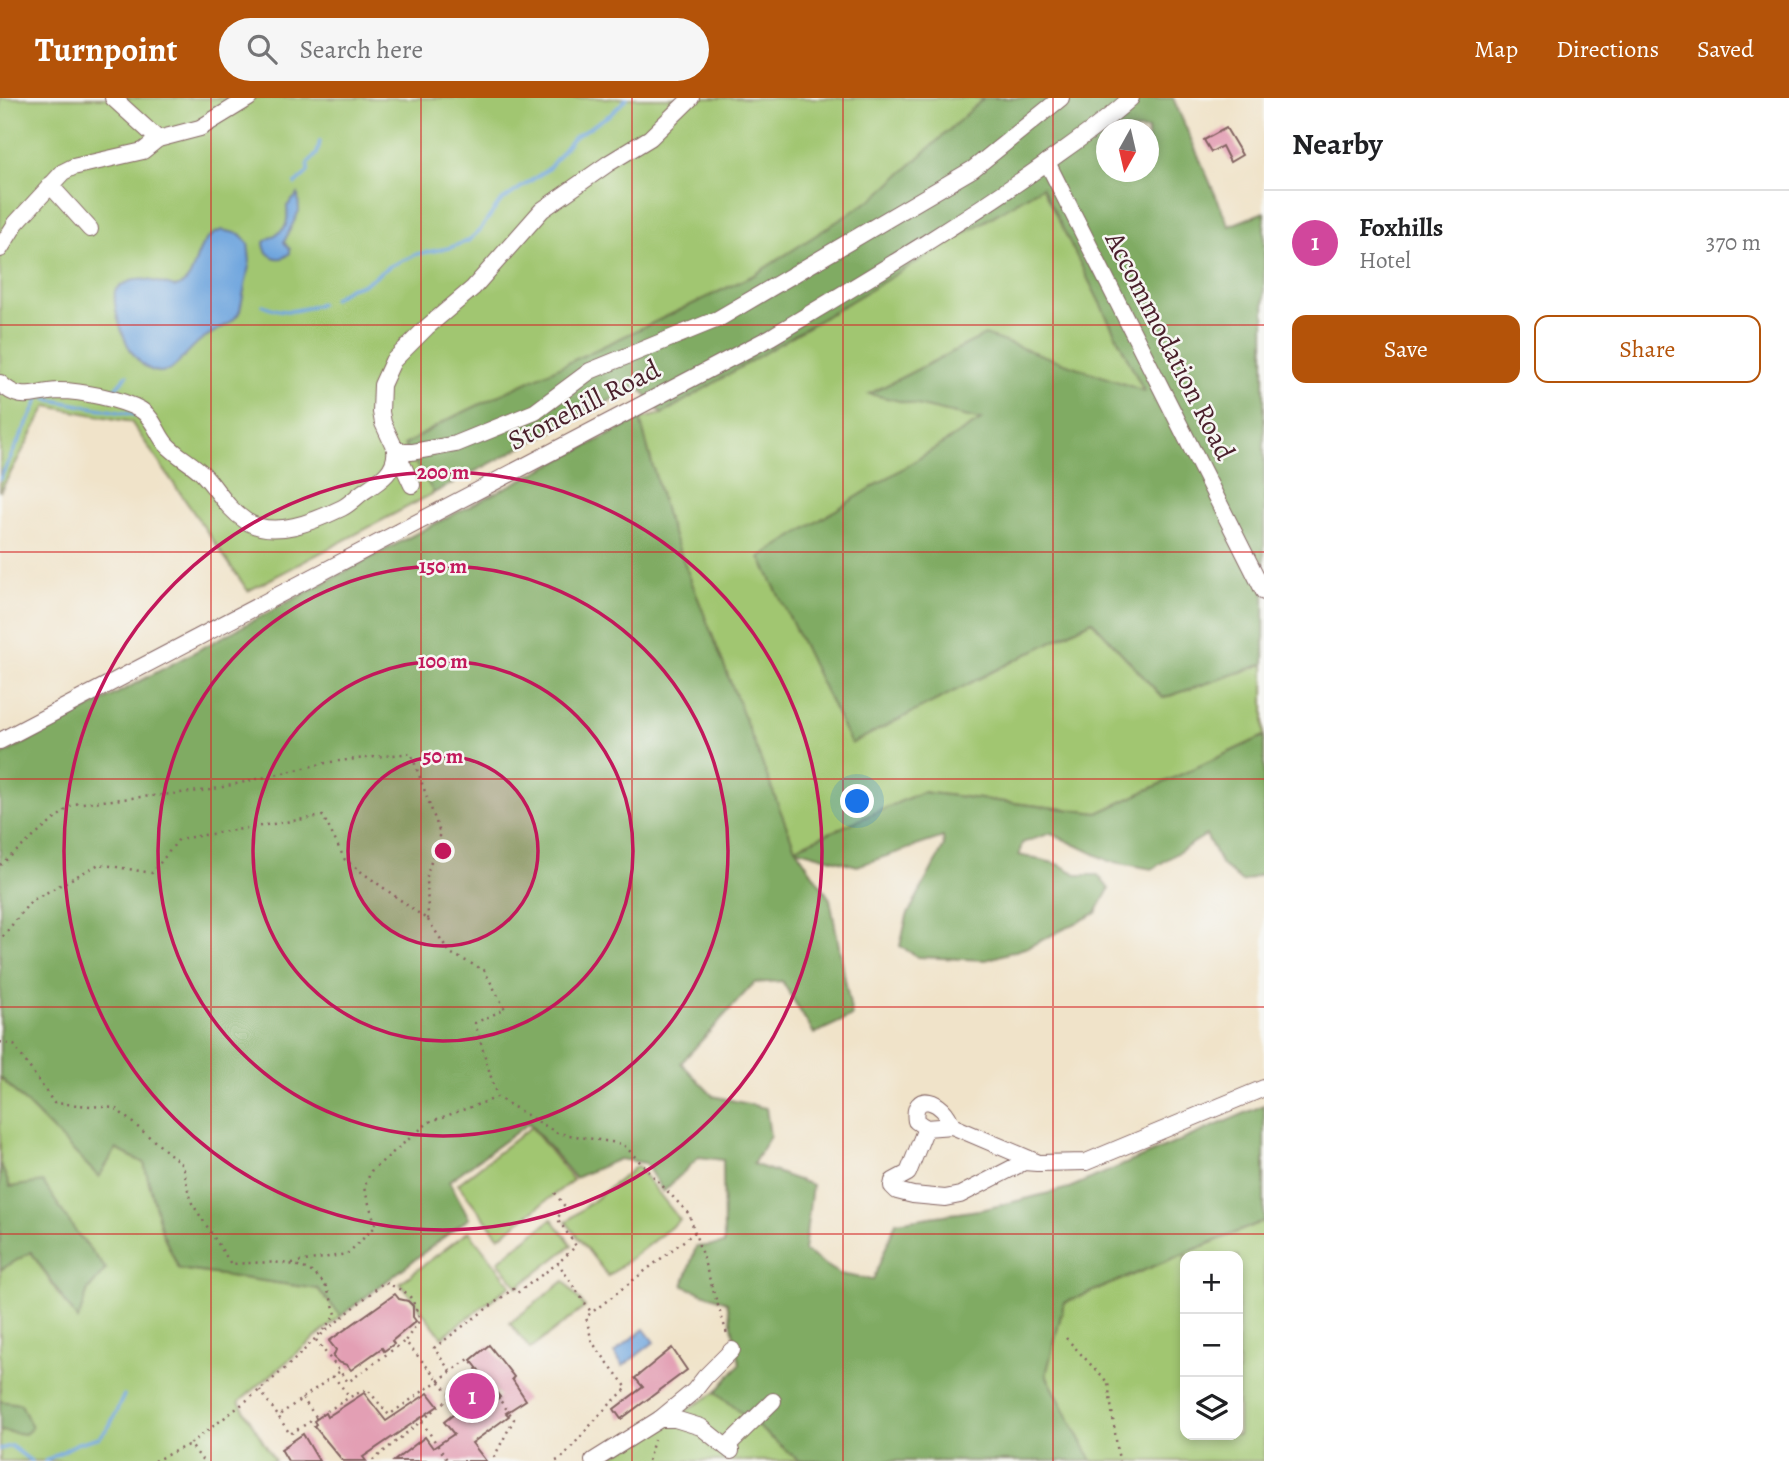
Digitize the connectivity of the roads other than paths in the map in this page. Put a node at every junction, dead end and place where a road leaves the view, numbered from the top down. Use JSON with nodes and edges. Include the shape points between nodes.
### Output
{"nodes":[{"id":1,"x":113,"y":98,"type":"edge"},
{"id":2,"x":249,"y":98,"type":"edge"},
{"id":3,"x":691,"y":98,"type":"edge"},
{"id":4,"x":1061,"y":98,"type":"edge"},
{"id":5,"x":1131,"y":98,"type":"edge"},
{"id":6,"x":158,"y":139,"type":"junction"},
{"id":7,"x":1047,"y":162,"type":"junction"},
{"id":8,"x":50,"y":185,"type":"junction"},
{"id":9,"x":90,"y":229,"type":"dead end"},
{"id":10,"x":0,"y":249,"type":"edge"},
{"id":11,"x":492,"y":275,"type":"dead end"},
{"id":12,"x":464,"y":304,"type":"dead end"},
{"id":13,"x":0,"y":383,"type":"edge"},
{"id":14,"x":395,"y":448,"type":"junction"},
{"id":15,"x":412,"y":485,"type":"dead end"},
{"id":16,"x":1264,"y":592,"type":"edge"},
{"id":17,"x":0,"y":741,"type":"edge"},
{"id":18,"x":1264,"y":1088,"type":"edge"},
{"id":19,"x":951,"y":1126,"type":"junction"},
{"id":20,"x":926,"y":1128,"type":"junction"},
{"id":21,"x":1039,"y":1163,"type":"junction"},
{"id":22,"x":732,"y":1350,"type":"road end"},
{"id":23,"x":773,"y":1401,"type":"dead end"},
{"id":24,"x":660,"y":1419,"type":"junction"},
{"id":25,"x":593,"y":1461,"type":"edge"}],
"edges":[{"from":1,"to":6,"type":"street"},
{"from":2,"to":6,"type":"street","via":[[200,128]]},
{"from":3,"to":14,"type":"street","via":[[650,138],[542,210],[473,288],[393,361],[380,398],[383,423]]},
{"from":4,"to":14,"type":"street","via":[[973,169],[718,319],[590,371],[535,412],[456,444],[412,453]]},
{"from":5,"to":7,"type":"street","name":"Stonehill Road"},
{"from":6,"to":8,"type":"street","via":[[143,151],[73,167]]},
{"from":7,"to":16,"type":"street","name":"Accommodation Road"},
{"from":7,"to":17,"type":"street","name":"Stonehill Road","via":[[771,337]]},
{"from":8,"to":9,"type":"street"},
{"from":8,"to":10,"type":"street"},
{"from":11,"to":12,"type":"street"},
{"from":13,"to":14,"type":"street","via":[[19,396],[60,391],[96,394],[140,410],[224,502],[245,520],[266,528],[304,523],[343,507],[383,480],[397,459]]},
{"from":14,"to":15,"type":"street"},
{"from":18,"to":21,"type":"street","via":[[1086,1162]]},
{"from":19,"to":20,"type":"street"},
{"from":19,"to":20,"type":"street","via":[[943,1108],[923,1102],[915,1116]]},
{"from":19,"to":21,"type":"street"},
{"from":20,"to":21,"type":"street","via":[[908,1173],[893,1181],[897,1191],[930,1198],[960,1195],[1024,1162]]},
{"from":22,"to":24,"type":"street"},
{"from":23,"to":24,"type":"street","via":[[729,1449],[701,1427]]},
{"from":24,"to":25,"type":"street"}]}
